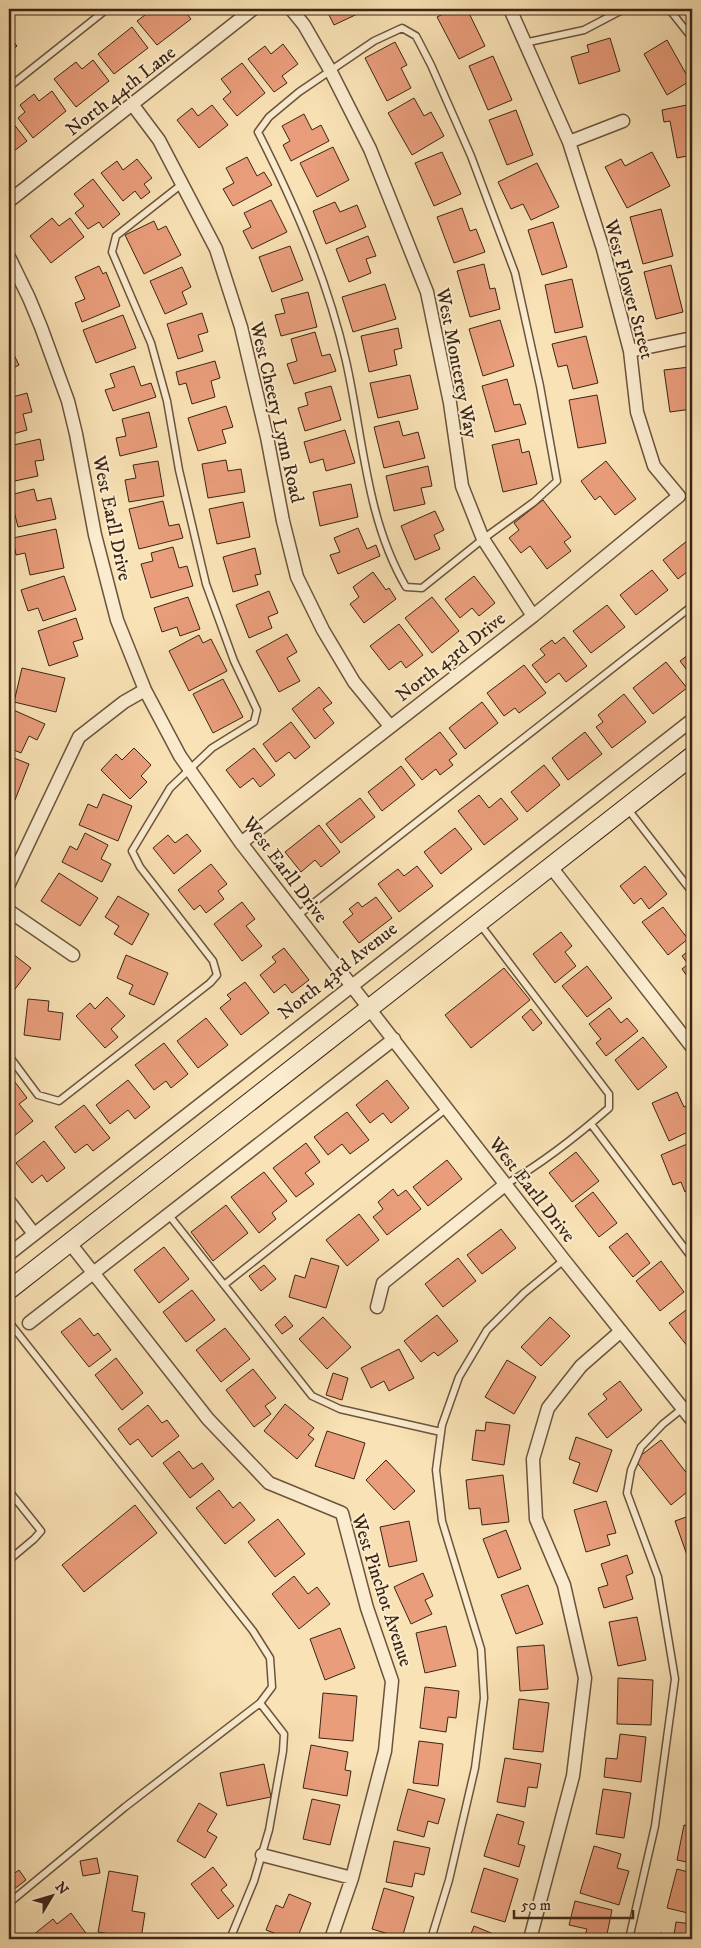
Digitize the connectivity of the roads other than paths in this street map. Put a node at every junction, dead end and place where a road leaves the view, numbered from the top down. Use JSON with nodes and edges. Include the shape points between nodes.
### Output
{"nodes":[{"id":1,"x":254,"y":9,"type":"edge"},
{"id":2,"x":291,"y":9,"type":"edge"},
{"id":3,"x":510,"y":9,"type":"edge"},
{"id":4,"x":624,"y":9,"type":"edge"},
{"id":5,"x":669,"y":9,"type":"edge"},
{"id":6,"x":102,"y":10,"type":"edge"},
{"id":7,"x":692,"y":38,"type":"edge"},
{"id":8,"x":524,"y":43,"type":"junction"},
{"id":9,"x":330,"y":70,"type":"junction"},
{"id":10,"x":9,"y":87,"type":"edge"},
{"id":11,"x":132,"y":104,"type":"junction"},
{"id":12,"x":623,"y":121,"type":"dead end"},
{"id":13,"x":569,"y":142,"type":"junction"},
{"id":14,"x":182,"y":184,"type":"junction"},
{"id":15,"x":9,"y":201,"type":"edge"},
{"id":16,"x":9,"y":257,"type":"edge"},
{"id":17,"x":692,"y":338,"type":"edge"},
{"id":18,"x":630,"y":351,"type":"junction"},
{"id":19,"x":679,"y":496,"type":"joint"},
{"id":20,"x":482,"y":538,"type":"junction"},
{"id":21,"x":692,"y":606,"type":"edge"},
{"id":22,"x":533,"y":616,"type":"junction"},
{"id":23,"x":145,"y":690,"type":"junction"},
{"id":24,"x":692,"y":720,"type":"edge"},
{"id":25,"x":390,"y":726,"type":"junction"},
{"id":26,"x":692,"y":756,"type":"edge"},
{"id":27,"x":189,"y":769,"type":"junction"},
{"id":28,"x":627,"y":808,"type":"junction"},
{"id":29,"x":241,"y":843,"type":"junction"},
{"id":30,"x":551,"y":867,"type":"junction"},
{"id":31,"x":9,"y":884,"type":"edge"},
{"id":32,"x":692,"y":892,"type":"edge"},
{"id":33,"x":9,"y":911,"type":"edge"},
{"id":34,"x":297,"y":916,"type":"junction"},
{"id":35,"x":478,"y":922,"type":"junction"},
{"id":36,"x":74,"y":955,"type":"dead end"},
{"id":37,"x":352,"y":986,"type":"junction"},
{"id":38,"x":370,"y":1008,"type":"junction"},
{"id":39,"x":394,"y":1039,"type":"junction"},
{"id":40,"x":692,"y":1047,"type":"edge"},
{"id":41,"x":9,"y":1056,"type":"edge"},
{"id":42,"x":448,"y":1108,"type":"junction"},
{"id":43,"x":591,"y":1124,"type":"junction"},
{"id":44,"x":506,"y":1184,"type":"junction"},
{"id":45,"x":9,"y":1201,"type":"edge"},
{"id":46,"x":168,"y":1214,"type":"junction"},
{"id":47,"x":34,"y":1234,"type":"junction"},
{"id":48,"x":69,"y":1242,"type":"junction"},
{"id":49,"x":9,"y":1254,"type":"edge"},
{"id":50,"x":692,"y":1258,"type":"edge"},
{"id":51,"x":564,"y":1260,"type":"junction"},
{"id":52,"x":92,"y":1273,"type":"junction"},
{"id":53,"x":224,"y":1285,"type":"junction"},
{"id":54,"x":9,"y":1290,"type":"edge"},
{"id":55,"x":376,"y":1307,"type":"dead end"},
{"id":56,"x":9,"y":1322,"type":"edge"},
{"id":57,"x":28,"y":1322,"type":"dead end"},
{"id":58,"x":621,"y":1331,"type":"junction"},
{"id":59,"x":683,"y":1408,"type":"junction"},
{"id":60,"x":692,"y":1420,"type":"edge"},
{"id":61,"x":441,"y":1432,"type":"junction"},
{"id":62,"x":9,"y":1491,"type":"edge"},
{"id":63,"x":9,"y":1560,"type":"edge"},
{"id":64,"x":260,"y":1702,"type":"junction"},
{"id":65,"x":262,"y":1855,"type":"junction"},
{"id":66,"x":352,"y":1878,"type":"junction"},
{"id":67,"x":9,"y":1903,"type":"edge"},
{"id":68,"x":230,"y":1939,"type":"edge"},
{"id":69,"x":331,"y":1939,"type":"edge"},
{"id":70,"x":431,"y":1939,"type":"edge"},
{"id":71,"x":530,"y":1939,"type":"edge"},
{"id":72,"x":629,"y":1939,"type":"edge"}],
"edges":[{"from":1,"to":11,"type":"street","name":"North 44th Lane"},
{"from":2,"to":9,"type":"street","name":"West Monterey Way"},
{"from":3,"to":8,"type":"street","name":"West Flower Street"},
{"from":4,"to":8,"type":"lane","via":[[584,30]]},
{"from":5,"to":7,"type":"lane"},
{"from":6,"to":10,"type":"lane"},
{"from":8,"to":13,"type":"street","name":"West Flower Street"},
{"from":9,"to":20,"type":"street","name":"West Monterey Way","via":[[370,149],[427,292],[450,404],[462,486]]},
{"from":9,"to":20,"type":"lane","via":[[374,40],[402,28],[416,36],[471,156],[515,273],[557,481],[534,502]]},
{"from":9,"to":20,"type":"lane","via":[[269,117],[258,132],[304,229],[329,300],[346,360],[379,525],[393,565],[406,587],[422,588]]},
{"from":11,"to":14,"type":"street","name":"West Cheery Lynn Road","via":[[159,140]]},
{"from":11,"to":15,"type":"street","name":"North 44th Lane"},
{"from":12,"to":13,"type":"street"},
{"from":13,"to":18,"type":"street","name":"West Flower Street","via":[[603,249]]},
{"from":14,"to":25,"type":"street","name":"West Cheery Lynn Road","via":[[216,249],[241,327],[297,577],[354,682]]},
{"from":14,"to":27,"type":"lane","via":[[116,236],[112,252],[151,343],[168,401],[183,488],[211,602],[257,710],[254,722],[212,748]]},
{"from":16,"to":23,"type":"street","name":"West Earll Drive","via":[[60,377],[76,434],[103,569],[117,620]]},
{"from":17,"to":18,"type":"street"},
{"from":18,"to":19,"type":"street","name":"West Flower Street","via":[[637,412],[654,466]]},
{"from":19,"to":22,"type":"street","name":"North 43rd Drive"},
{"from":20,"to":22,"type":"street","name":"West Monterey Way"},
{"from":21,"to":34,"type":"lane"},
{"from":22,"to":25,"type":"street","name":"North 43rd Drive"},
{"from":23,"to":27,"type":"street","name":"West Earll Drive"},
{"from":23,"to":31,"type":"street","via":[[79,737]]},
{"from":24,"to":37,"type":"street","name":"North 43rd Avenue"},
{"from":25,"to":29,"type":"street","name":"North 43rd Drive"},
{"from":26,"to":28,"type":"main road"},
{"from":27,"to":29,"type":"street","name":"West Earll Drive"},
{"from":27,"to":41,"type":"lane","via":[[170,788],[132,851],[140,868],[214,961],[218,975],[59,1101],[38,1095]]},
{"from":28,"to":30,"type":"main road"},
{"from":28,"to":32,"type":"lane"},
{"from":29,"to":34,"type":"street","name":"West Earll Drive"},
{"from":30,"to":35,"type":"main road"},
{"from":30,"to":40,"type":"street"},
{"from":33,"to":36,"type":"street"},
{"from":34,"to":37,"type":"street","name":"West Earll Drive"},
{"from":35,"to":38,"type":"main road"},
{"from":35,"to":43,"type":"lane","via":[[609,1094],[609,1108]]},
{"from":37,"to":38,"type":"street","name":"West Earll Drive"},
{"from":37,"to":47,"type":"street","name":"North 43rd Avenue"},
{"from":38,"to":39,"type":"street","name":"West Earll Drive"},
{"from":38,"to":48,"type":"main road"},
{"from":39,"to":42,"type":"street","name":"West Earll Drive"},
{"from":39,"to":46,"type":"street"},
{"from":42,"to":44,"type":"street","name":"West Earll Drive"},
{"from":42,"to":53,"type":"lane"},
{"from":43,"to":44,"type":"lane"},
{"from":43,"to":50,"type":"lane"},
{"from":44,"to":51,"type":"street","name":"West Earll Drive"},
{"from":44,"to":55,"type":"street","via":[[383,1283]]},
{"from":45,"to":47,"type":"street"},
{"from":46,"to":52,"type":"street"},
{"from":46,"to":53,"type":"lane"},
{"from":47,"to":49,"type":"street","name":"North 43rd Avenue"},
{"from":48,"to":52,"type":"street","name":"West Pinchot Avenue"},
{"from":48,"to":54,"type":"main road"},
{"from":51,"to":58,"type":"street","name":"West Earll Drive"},
{"from":51,"to":61,"type":"lane","via":[[487,1330],[459,1377]]},
{"from":52,"to":57,"type":"street"},
{"from":52,"to":66,"type":"street","name":"West Pinchot Avenue","via":[[208,1419],[269,1483],[342,1513],[367,1608],[392,1681],[385,1751]]},
{"from":53,"to":61,"type":"lane","via":[[312,1396],[340,1408]]},
{"from":56,"to":64,"type":"lane","via":[[253,1631],[270,1658],[272,1687]]},
{"from":58,"to":59,"type":"street","name":"West Earll Drive"},
{"from":58,"to":71,"type":"street","via":[[581,1366],[548,1408],[533,1459],[536,1518],[564,1585],[585,1678],[574,1776]]},
{"from":59,"to":60,"type":"street","name":"West Earll Drive"},
{"from":59,"to":72,"type":"lane","via":[[640,1447],[627,1493],[658,1577],[675,1679],[656,1826]]},
{"from":61,"to":70,"type":"lane","via":[[436,1470],[442,1520],[481,1649],[484,1698],[475,1768],[449,1880]]},
{"from":62,"to":63,"type":"lane","via":[[41,1531]]},
{"from":64,"to":65,"type":"lane","via":[[284,1734],[284,1751]]},
{"from":64,"to":67,"type":"lane"},
{"from":65,"to":66,"type":"street"},
{"from":65,"to":68,"type":"lane"},
{"from":66,"to":69,"type":"street","name":"West Pinchot Avenue"}]}
